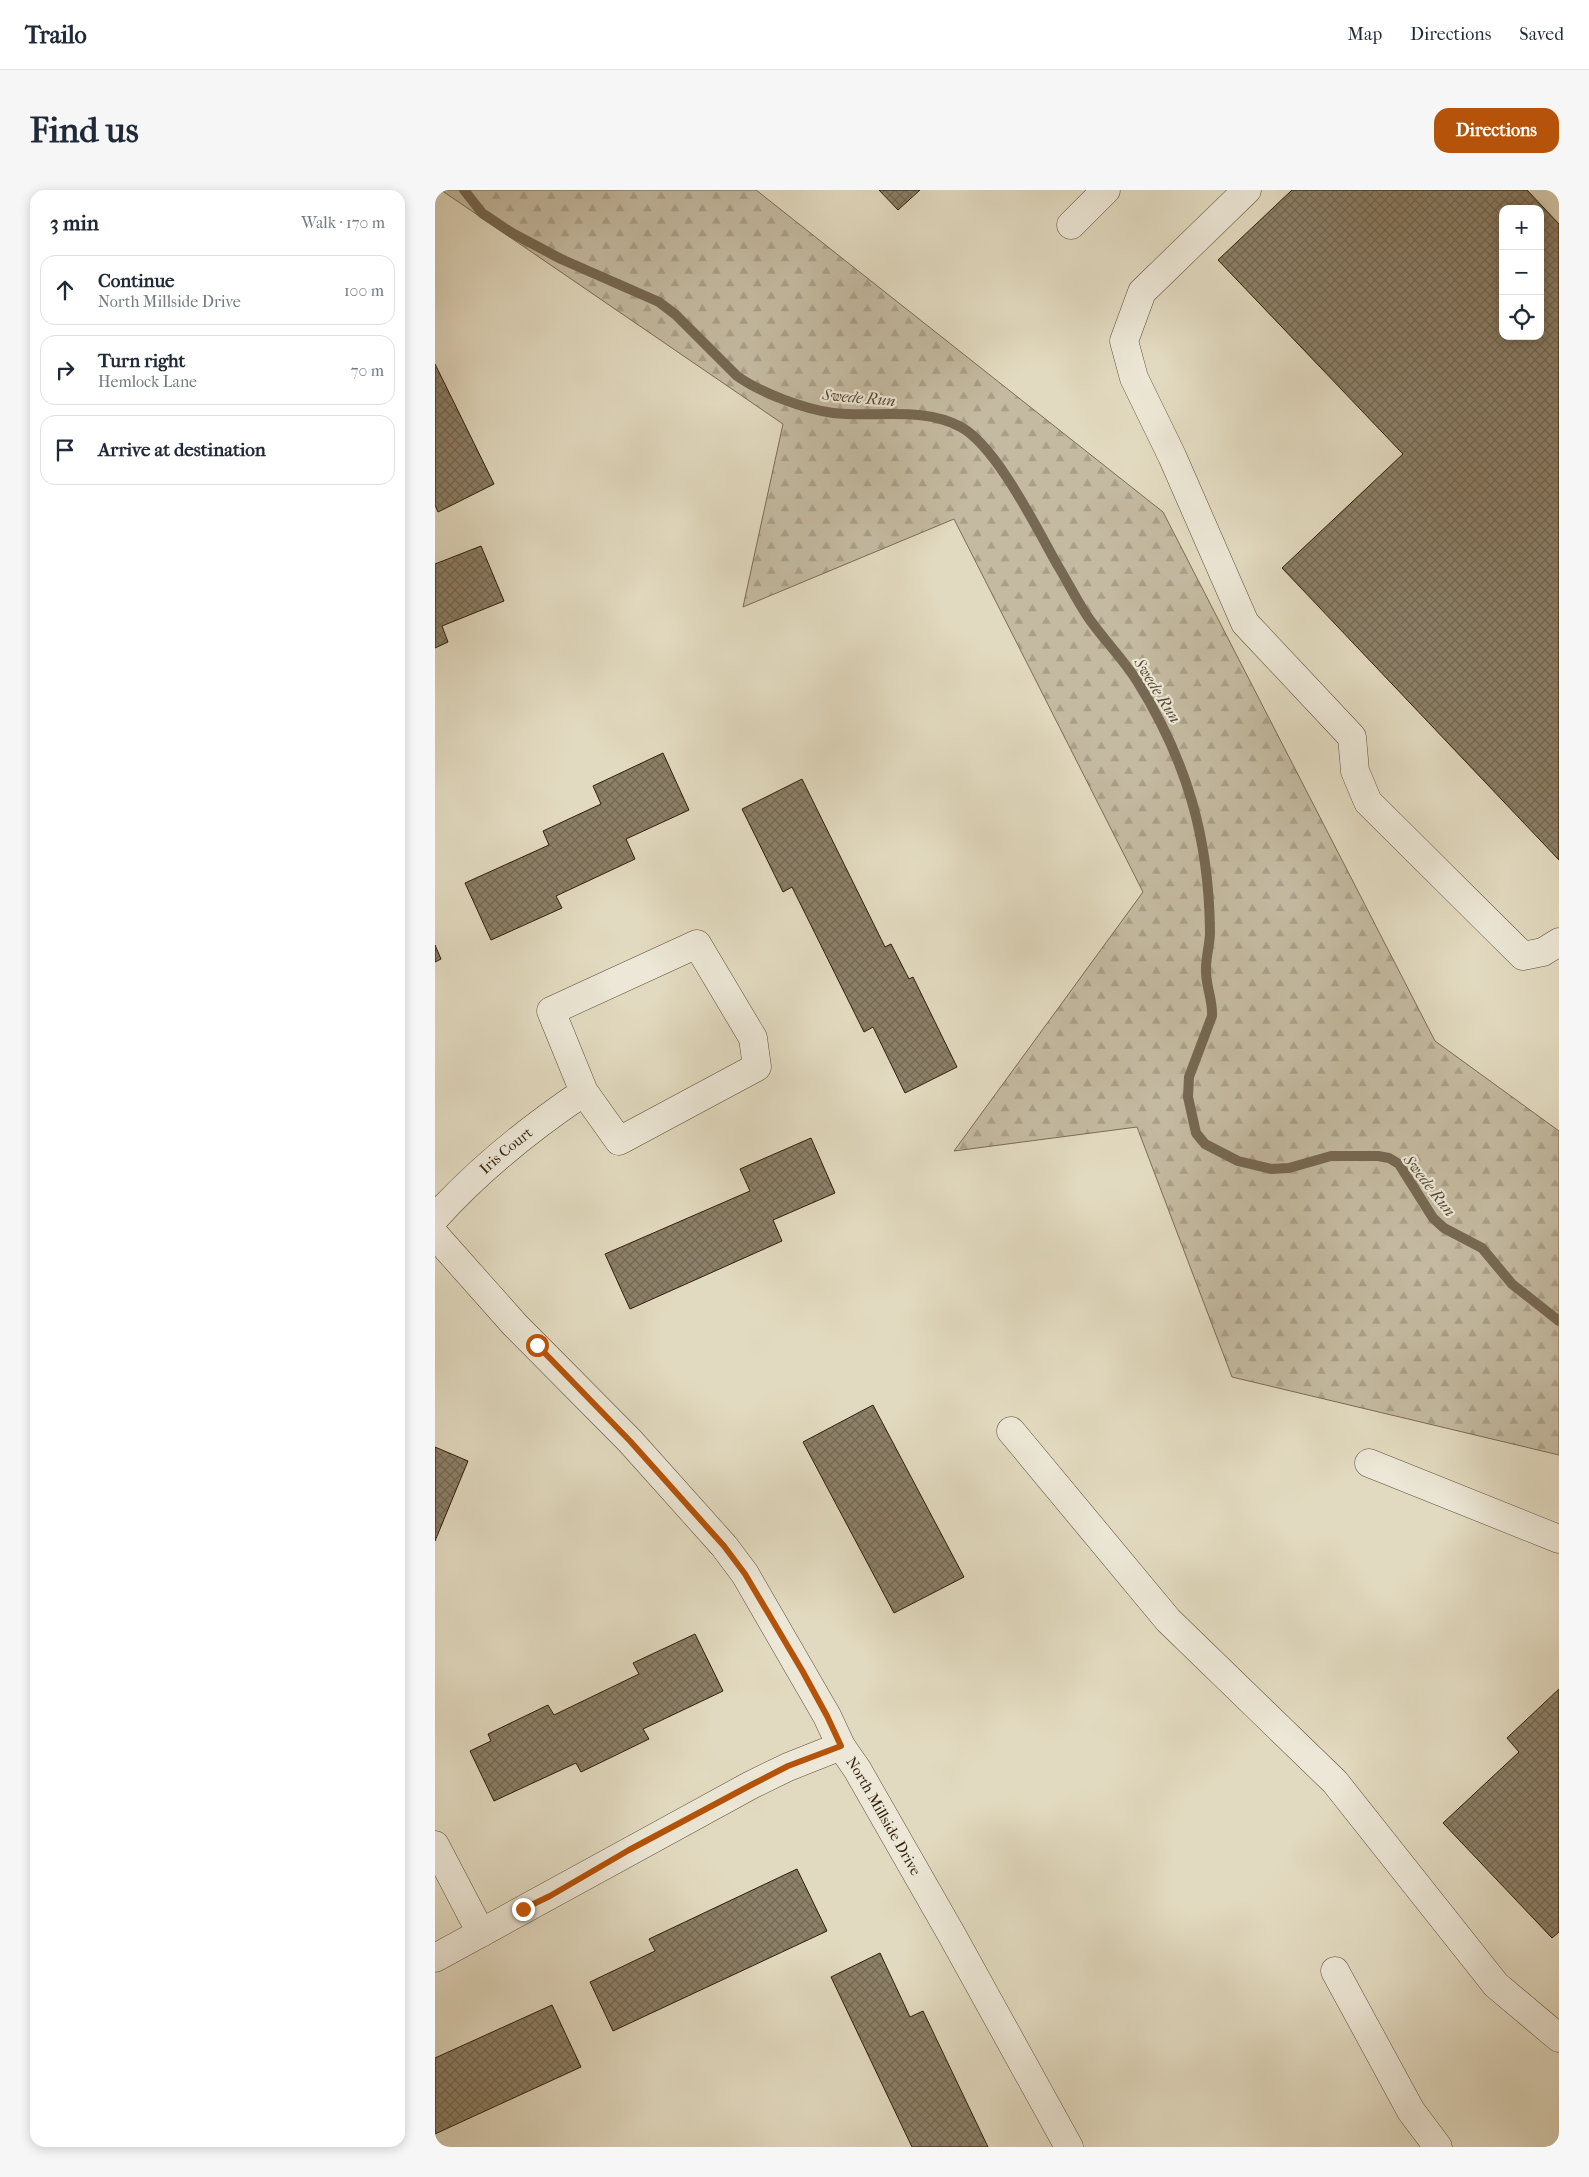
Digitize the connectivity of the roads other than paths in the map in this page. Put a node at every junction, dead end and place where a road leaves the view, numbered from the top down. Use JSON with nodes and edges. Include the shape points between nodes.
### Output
{"nodes":[{"id":1,"x":1106,"y":190,"type":"edge"},
{"id":2,"x":1247,"y":190,"type":"edge"},
{"id":3,"x":1071,"y":225,"type":"dead end"},
{"id":4,"x":1559,"y":942,"type":"edge"},
{"id":5,"x":584,"y":1092,"type":"junction"},
{"id":6,"x":435,"y":1218,"type":"edge"},
{"id":7,"x":435,"y":1235,"type":"edge"},
{"id":8,"x":1011,"y":1431,"type":"dead end"},
{"id":9,"x":1369,"y":1463,"type":"dead end"},
{"id":10,"x":1559,"y":1538,"type":"edge"},
{"id":11,"x":841,"y":1746,"type":"junction"},
{"id":12,"x":435,"y":1845,"type":"edge"},
{"id":13,"x":481,"y":1933,"type":"junction"},
{"id":14,"x":435,"y":1958,"type":"edge"},
{"id":15,"x":1335,"y":1970,"type":"dead end"},
{"id":16,"x":1559,"y":2038,"type":"edge"},
{"id":17,"x":1069,"y":2147,"type":"edge"},
{"id":18,"x":1438,"y":2147,"type":"edge"}],
"edges":[{"from":1,"to":3,"type":"street"},
{"from":2,"to":4,"type":"street","via":[[1142,292],[1124,341],[1134,378],[1245,622],[1352,737],[1355,771],[1368,802],[1523,956],[1543,952]]},
{"from":5,"to":5,"type":"street","via":[[551,1011],[697,944],[753,1038],[757,1067],[619,1141]]},
{"from":5,"to":6,"type":"street","name":"Iris Court","via":[[522,1135],[464,1186]]},
{"from":7,"to":11,"type":"street","name":"North Millside Drive","via":[[515,1325],[630,1441],[724,1546],[745,1574],[803,1672]]},
{"from":8,"to":16,"type":"street","via":[[1168,1620],[1335,1782],[1496,1985]]},
{"from":9,"to":10,"type":"street"},
{"from":11,"to":13,"type":"street","via":[[788,1766],[751,1785]]},
{"from":11,"to":17,"type":"street","name":"North Millside Drive","via":[[953,1937]]},
{"from":12,"to":13,"type":"street"},
{"from":13,"to":14,"type":"street"},
{"from":15,"to":18,"type":"street","via":[[1411,2111]]}]}
